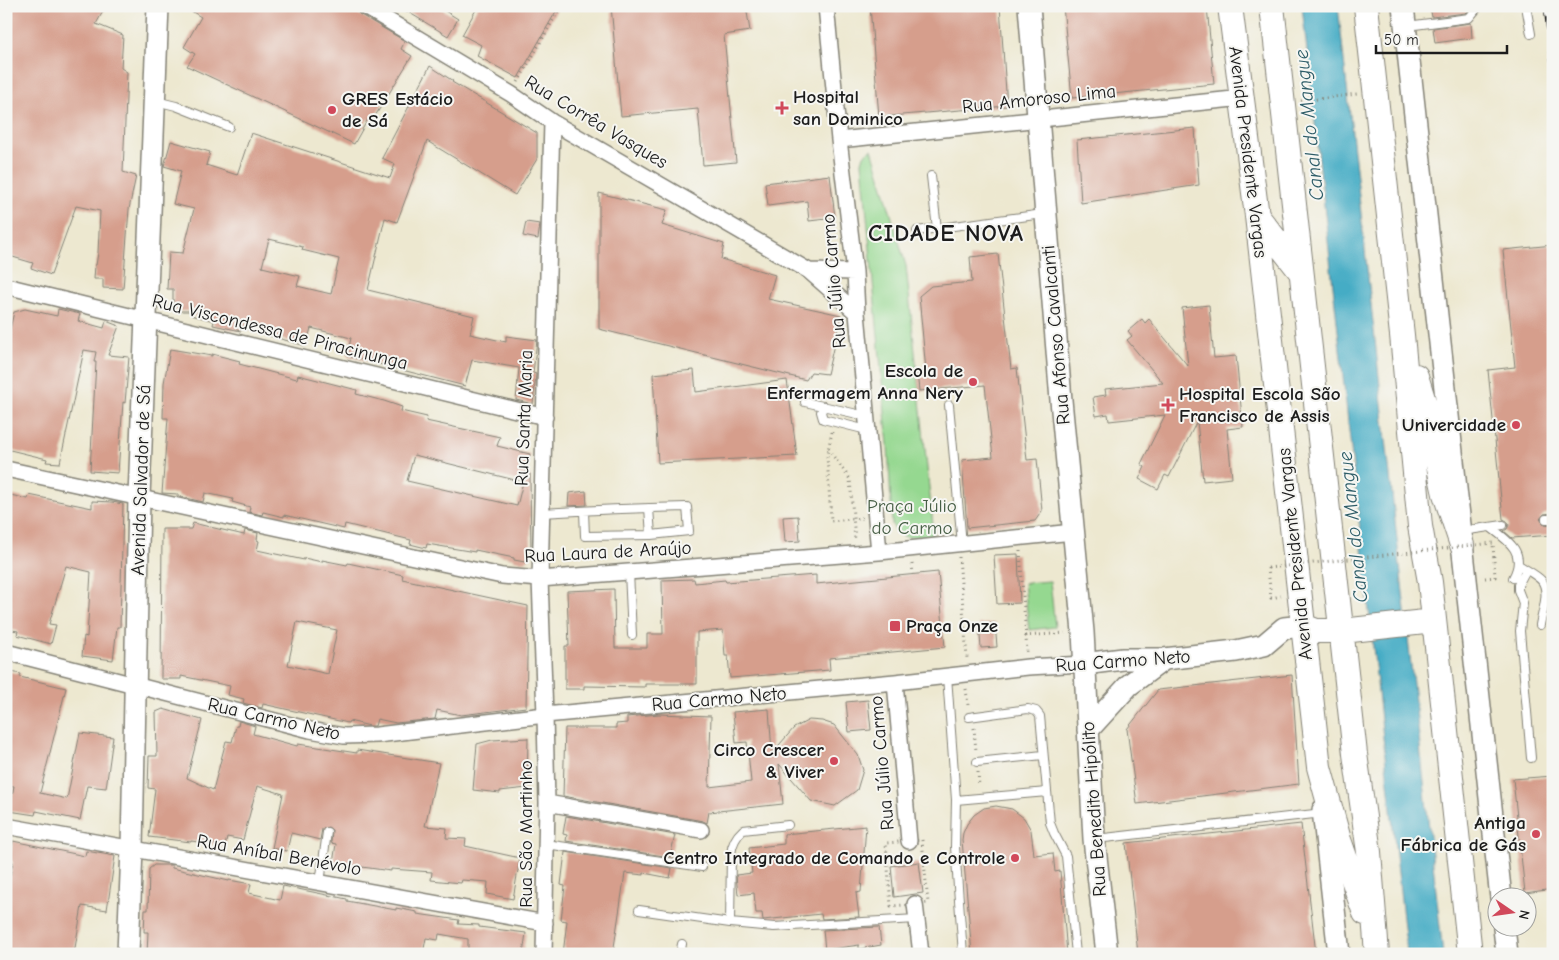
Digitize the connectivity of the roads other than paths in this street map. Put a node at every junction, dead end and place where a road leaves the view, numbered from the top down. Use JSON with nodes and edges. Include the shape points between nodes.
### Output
{"nodes":[{"id":1,"x":158,"y":6,"type":"edge"},
{"id":2,"x":364,"y":6,"type":"edge"},
{"id":3,"x":1029,"y":6,"type":"edge"},
{"id":4,"x":1230,"y":6,"type":"edge"},
{"id":5,"x":1237,"y":6,"type":"edge"},
{"id":6,"x":1272,"y":6,"type":"edge"},
{"id":7,"x":1366,"y":6,"type":"edge"},
{"id":8,"x":1478,"y":6,"type":"edge"},
{"id":9,"x":1526,"y":6,"type":"edge"},
{"id":10,"x":824,"y":9,"type":"edge"},
{"id":11,"x":1404,"y":16,"type":"edge"},
{"id":12,"x":1531,"y":34,"type":"dead end"},
{"id":13,"x":1234,"y":40,"type":"junction"},
{"id":14,"x":1243,"y":98,"type":"junction"},
{"id":15,"x":154,"y":100,"type":"junction"},
{"id":16,"x":1038,"y":118,"type":"junction"},
{"id":17,"x":552,"y":122,"type":"junction"},
{"id":18,"x":229,"y":127,"type":"dead end"},
{"id":19,"x":839,"y":140,"type":"junction"},
{"id":20,"x":931,"y":176,"type":"dead end"},
{"id":21,"x":1045,"y":214,"type":"junction"},
{"id":22,"x":1257,"y":216,"type":"junction"},
{"id":23,"x":937,"y":229,"type":"junction"},
{"id":24,"x":917,"y":232,"type":"dead end"},
{"id":25,"x":809,"y":271,"type":"junction"},
{"id":26,"x":855,"y":272,"type":"junction"},
{"id":27,"x":1301,"y":272,"type":"junction"},
{"id":28,"x":6,"y":286,"type":"edge"},
{"id":29,"x":857,"y":312,"type":"junction"},
{"id":30,"x":146,"y":320,"type":"junction"},
{"id":31,"x":1402,"y":335,"type":"junction"},
{"id":32,"x":805,"y":402,"type":"dead end"},
{"id":33,"x":949,"y":405,"type":"dead end"},
{"id":34,"x":824,"y":406,"type":"junction"},
{"id":35,"x":545,"y":417,"type":"junction"},
{"id":36,"x":867,"y":423,"type":"junction"},
{"id":37,"x":6,"y":469,"type":"edge"},
{"id":38,"x":139,"y":498,"type":"junction"},
{"id":39,"x":650,"y":508,"type":"junction"},
{"id":40,"x":584,"y":511,"type":"junction"},
{"id":41,"x":542,"y":513,"type":"junction"},
{"id":42,"x":1503,"y":525,"type":"dead end"},
{"id":43,"x":1490,"y":527,"type":"junction"},
{"id":44,"x":1073,"y":532,"type":"junction"},
{"id":45,"x":652,"y":535,"type":"junction"},
{"id":46,"x":1460,"y":536,"type":"junction"},
{"id":47,"x":960,"y":544,"type":"junction"},
{"id":48,"x":879,"y":552,"type":"junction"},
{"id":49,"x":1522,"y":567,"type":"junction"},
{"id":50,"x":629,"y":572,"type":"junction"},
{"id":51,"x":1513,"y":578,"type":"dead end"},
{"id":52,"x":540,"y":579,"type":"junction"},
{"id":53,"x":1434,"y":621,"type":"junction"},
{"id":54,"x":1540,"y":625,"type":"dead end"},
{"id":55,"x":1304,"y":626,"type":"junction"},
{"id":56,"x":1342,"y":631,"type":"junction"},
{"id":57,"x":632,"y":635,"type":"dead end"},
{"id":58,"x":6,"y":652,"type":"edge"},
{"id":59,"x":1164,"y":659,"type":"junction"},
{"id":60,"x":1084,"y":664,"type":"junction"},
{"id":61,"x":947,"y":676,"type":"junction"},
{"id":62,"x":895,"y":682,"type":"junction"},
{"id":63,"x":134,"y":685,"type":"junction"},
{"id":64,"x":545,"y":715,"type":"junction"},
{"id":65,"x":969,"y":717,"type":"dead end"},
{"id":66,"x":1088,"y":730,"type":"junction"},
{"id":67,"x":1043,"y":755,"type":"junction"},
{"id":68,"x":1531,"y":758,"type":"dead end"},
{"id":69,"x":977,"y":762,"type":"dead end"},
{"id":70,"x":1319,"y":767,"type":"junction"},
{"id":71,"x":1047,"y":792,"type":"junction"},
{"id":72,"x":956,"y":800,"type":"junction"},
{"id":73,"x":547,"y":804,"type":"junction"},
{"id":74,"x":1324,"y":813,"type":"junction"},
{"id":75,"x":788,"y":824,"type":"dead end"},
{"id":76,"x":6,"y":826,"type":"edge"},
{"id":77,"x":701,"y":830,"type":"dead end"},
{"id":78,"x":327,"y":832,"type":"dead end"},
{"id":79,"x":1094,"y":839,"type":"junction"},
{"id":80,"x":909,"y":841,"type":"road end"},
{"id":81,"x":546,"y":844,"type":"junction"},
{"id":82,"x":132,"y":848,"type":"junction"},
{"id":83,"x":702,"y":867,"type":"dead end"},
{"id":84,"x":320,"y":882,"type":"junction"},
{"id":85,"x":1499,"y":888,"type":"edge"},
{"id":86,"x":639,"y":910,"type":"dead end"},
{"id":87,"x":916,"y":911,"type":"joint"},
{"id":88,"x":545,"y":923,"type":"junction"},
{"id":89,"x":730,"y":923,"type":"junction"},
{"id":90,"x":1505,"y":938,"type":"edge"},
{"id":91,"x":682,"y":944,"type":"dead end"},
{"id":92,"x":1376,"y":947,"type":"edge"},
{"id":93,"x":128,"y":954,"type":"edge"},
{"id":94,"x":544,"y":954,"type":"edge"},
{"id":95,"x":680,"y":954,"type":"edge"},
{"id":96,"x":920,"y":954,"type":"edge"},
{"id":97,"x":963,"y":954,"type":"edge"},
{"id":98,"x":1076,"y":954,"type":"edge"},
{"id":99,"x":1106,"y":954,"type":"edge"},
{"id":100,"x":1339,"y":954,"type":"edge"},
{"id":101,"x":1470,"y":954,"type":"edge"},
{"id":102,"x":1507,"y":954,"type":"edge"}],
"edges":[{"from":1,"to":15,"type":"main road","name":"Avenida Salvador de Sá"},
{"from":2,"to":17,"type":"street","name":"Rua Corrêa Vasques"},
{"from":3,"to":16,"type":"main road","name":"Rua Afonso Cavalcanti"},
{"from":4,"to":13,"type":"main road","name":"Avenida Presidente Vargas"},
{"from":5,"to":13,"type":"main road"},
{"from":6,"to":27,"type":"main road","name":"Avenida Presidente Vargas"},
{"from":7,"to":31,"type":"main road"},
{"from":8,"to":11,"type":"lane","via":[[1469,18]]},
{"from":9,"to":12,"type":"lane"},
{"from":10,"to":19,"type":"street","name":"Rua Júlio Carmo"},
{"from":11,"to":46,"type":"main road"},
{"from":13,"to":14,"type":"main road","name":"Avenida Presidente Vargas"},
{"from":14,"to":16,"type":"street","name":"Rua Amoroso Lima"},
{"from":14,"to":22,"type":"main road","name":"Avenida Presidente Vargas"},
{"from":15,"to":18,"type":"lane"},
{"from":15,"to":30,"type":"main road","name":"Avenida Salvador de Sá"},
{"from":16,"to":19,"type":"street","name":"Rua Amoroso Lima"},
{"from":16,"to":21,"type":"main road","name":"Rua Afonso Cavalcanti"},
{"from":17,"to":25,"type":"street","name":"Rua Corrêa Vasques"},
{"from":17,"to":35,"type":"street","name":"Rua Santa Maria"},
{"from":19,"to":26,"type":"street","name":"Rua Júlio Carmo"},
{"from":20,"to":23,"type":"lane"},
{"from":21,"to":23,"type":"lane"},
{"from":21,"to":44,"type":"main road","name":"Rua Afonso Cavalcanti"},
{"from":22,"to":27,"type":"main road"},
{"from":22,"to":55,"type":"main road","name":"Avenida Presidente Vargas"},
{"from":23,"to":24,"type":"lane"},
{"from":25,"to":26,"type":"street","name":"Rua Corrêa Vasques"},
{"from":25,"to":29,"type":"street","name":"Rua Corrêa Vasques"},
{"from":26,"to":29,"type":"street","name":"Rua Júlio Carmo"},
{"from":27,"to":56,"type":"main road","name":"Avenida Presidente Vargas"},
{"from":28,"to":30,"type":"street","name":"Rua Viscondessa de Piracinunga"},
{"from":29,"to":36,"type":"street","name":"Rua Júlio Carmo"},
{"from":30,"to":35,"type":"street","name":"Rua Viscondessa de Piracinunga"},
{"from":30,"to":38,"type":"main road","name":"Avenida Salvador de Sá"},
{"from":31,"to":46,"type":"main road","via":[[1425,405],[1445,494]]},
{"from":31,"to":53,"type":"main road","via":[[1420,526]]},
{"from":32,"to":34,"type":"lane"},
{"from":33,"to":47,"type":"lane"},
{"from":34,"to":36,"type":"lane"},
{"from":34,"to":36,"type":"lane","via":[[821,412],[824,419]]},
{"from":35,"to":41,"type":"street","name":"Rua Santa Maria"},
{"from":36,"to":48,"type":"street","name":"Rua Júlio Carmo"},
{"from":37,"to":38,"type":"street","name":"Rua Laura de Araújo"},
{"from":38,"to":52,"type":"street","name":"Rua Laura de Araújo","via":[[502,576]]},
{"from":38,"to":63,"type":"main road","name":"Avenida Salvador de Sá"},
{"from":39,"to":40,"type":"lane"},
{"from":39,"to":45,"type":"lane"},
{"from":39,"to":45,"type":"lane","via":[[687,507],[689,531]]},
{"from":40,"to":41,"type":"lane"},
{"from":40,"to":45,"type":"lane","via":[[585,536]]},
{"from":41,"to":52,"type":"street","name":"Rua Santa Maria"},
{"from":42,"to":43,"type":"lane"},
{"from":43,"to":46,"type":"lane"},
{"from":43,"to":49,"type":"lane","via":[[1518,554]]},
{"from":44,"to":47,"type":"street","name":"Rua Laura de Araújo"},
{"from":44,"to":60,"type":"main road","name":"Rua Afonso Cavalcanti"},
{"from":46,"to":85,"type":"main road"},
{"from":47,"to":48,"type":"street","name":"Rua Laura de Araújo"},
{"from":48,"to":50,"type":"street","name":"Rua Laura de Araújo"},
{"from":49,"to":51,"type":"lane"},
{"from":49,"to":54,"type":"lane","via":[[1544,584]]},
{"from":49,"to":68,"type":"lane","via":[[1518,590],[1523,603],[1520,631]]},
{"from":50,"to":52,"type":"street","name":"Rua Laura de Araújo"},
{"from":50,"to":57,"type":"lane"},
{"from":52,"to":64,"type":"street","name":"Rua Santa Maria"},
{"from":53,"to":56,"type":"main road"},
{"from":53,"to":101,"type":"main road"},
{"from":55,"to":56,"type":"main road","via":[[1316,631]]},
{"from":55,"to":59,"type":"main road","name":"Rua Carmo Neto","via":[[1284,628],[1264,645]]},
{"from":55,"to":70,"type":"main road","name":"Avenida Presidente Vargas"},
{"from":56,"to":92,"type":"main road","name":"Avenida Presidente Vargas","via":[[1369,852]]},
{"from":58,"to":63,"type":"street","name":"Rua Carmo Neto"},
{"from":59,"to":60,"type":"main road","name":"Rua Carmo Neto","via":[[1123,659]]},
{"from":59,"to":66,"type":"main road","via":[[1129,685]]},
{"from":60,"to":61,"type":"street","name":"Rua Carmo Neto"},
{"from":60,"to":66,"type":"main road","name":"Rua Benedito Hipólito"},
{"from":61,"to":62,"type":"street","name":"Rua Carmo Neto"},
{"from":61,"to":72,"type":"lane"},
{"from":62,"to":64,"type":"street","name":"Rua Carmo Neto"},
{"from":62,"to":80,"type":"street","name":"Rua Júlio Carmo"},
{"from":63,"to":64,"type":"street","name":"Rua Carmo Neto","via":[[344,736]]},
{"from":63,"to":82,"type":"main road","name":"Avenida Salvador de Sá"},
{"from":64,"to":73,"type":"street","name":"Rua São Martinho"},
{"from":65,"to":67,"type":"lane","via":[[1028,709],[1036,711],[1040,716]]},
{"from":66,"to":79,"type":"main road","name":"Rua Benedito Hipólito"},
{"from":67,"to":69,"type":"lane"},
{"from":67,"to":71,"type":"lane"},
{"from":70,"to":74,"type":"main road","name":"Avenida Presidente Vargas"},
{"from":70,"to":92,"type":"main road","via":[[1339,840]]},
{"from":71,"to":72,"type":"lane"},
{"from":71,"to":98,"type":"lane","via":[[1050,823],[1066,856]]},
{"from":72,"to":97,"type":"lane","via":[[955,847]]},
{"from":73,"to":77,"type":"street"},
{"from":73,"to":81,"type":"street","name":"Rua São Martinho"},
{"from":74,"to":79,"type":"lane"},
{"from":74,"to":100,"type":"main road","name":"Avenida Presidente Vargas"},
{"from":75,"to":89,"type":"lane","via":[[743,830],[737,835],[731,854]]},
{"from":76,"to":82,"type":"street","name":"Rua Aníbal Benévolo"},
{"from":78,"to":84,"type":"lane"},
{"from":79,"to":99,"type":"main road","name":"Rua Benedito Hipólito"},
{"from":81,"to":83,"type":"lane"},
{"from":81,"to":88,"type":"street","name":"Rua São Martinho"},
{"from":82,"to":84,"type":"street","name":"Rua Aníbal Benévolo"},
{"from":82,"to":93,"type":"main road","name":"Avenida Salvador de Sá"},
{"from":84,"to":88,"type":"street","name":"Rua Aníbal Benévolo"},
{"from":86,"to":89,"type":"lane"},
{"from":87,"to":89,"type":"lane","via":[[774,927]]},
{"from":87,"to":96,"type":"street"},
{"from":88,"to":94,"type":"street","name":"Rua São Martinho"},
{"from":90,"to":102,"type":"main road"},
{"from":91,"to":95,"type":"lane"}]}
